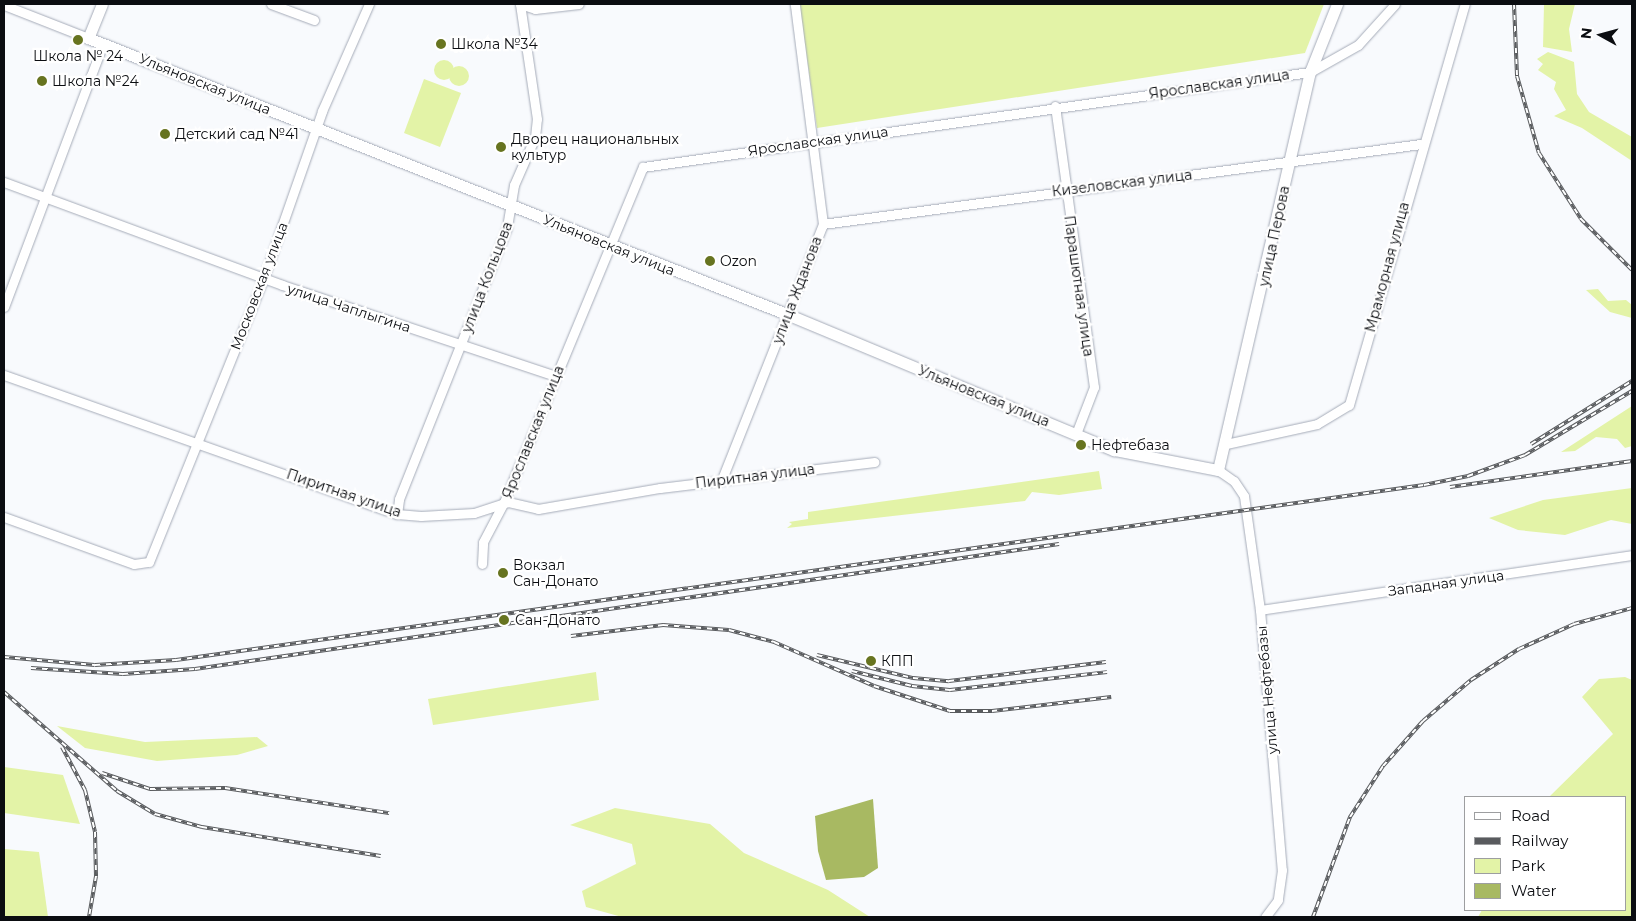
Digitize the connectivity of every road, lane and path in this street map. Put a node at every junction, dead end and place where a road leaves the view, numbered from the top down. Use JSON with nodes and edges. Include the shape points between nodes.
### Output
{"nodes":[{"id":1,"x":102,"y":4,"type":"edge"},
{"id":2,"x":271,"y":4,"type":"edge"},
{"id":3,"x":369,"y":4,"type":"edge"},
{"id":4,"x":520,"y":4,"type":"edge"},
{"id":5,"x":579,"y":4,"type":"edge"},
{"id":6,"x":795,"y":4,"type":"edge"},
{"id":7,"x":1338,"y":4,"type":"edge"},
{"id":8,"x":1395,"y":4,"type":"edge"},
{"id":9,"x":1465,"y":4,"type":"edge"},
{"id":10,"x":4,"y":5,"type":"edge"},
{"id":11,"x":314,"y":20,"type":"dead end"},
{"id":12,"x":88,"y":38,"type":"junction"},
{"id":13,"x":103,"y":44,"type":"junction"},
{"id":14,"x":1310,"y":72,"type":"junction"},
{"id":15,"x":1055,"y":106,"type":"junction"},
{"id":16,"x":319,"y":131,"type":"junction"},
{"id":17,"x":813,"y":141,"type":"junction"},
{"id":18,"x":1422,"y":144,"type":"junction"},
{"id":19,"x":1289,"y":162,"type":"junction"},
{"id":20,"x":4,"y":182,"type":"edge"},
{"id":21,"x":1066,"y":190,"type":"junction"},
{"id":22,"x":43,"y":196,"type":"junction"},
{"id":23,"x":511,"y":206,"type":"junction"},
{"id":24,"x":823,"y":224,"type":"junction"},
{"id":25,"x":611,"y":245,"type":"junction"},
{"id":26,"x":264,"y":277,"type":"junction"},
{"id":27,"x":4,"y":307,"type":"edge"},
{"id":28,"x":789,"y":315,"type":"junction"},
{"id":29,"x":460,"y":348,"type":"junction"},
{"id":30,"x":4,"y":374,"type":"edge"},
{"id":31,"x":556,"y":376,"type":"junction"},
{"id":32,"x":1076,"y":434,"type":"junction"},
{"id":33,"x":198,"y":442,"type":"junction"},
{"id":34,"x":1226,"y":444,"type":"junction"},
{"id":35,"x":874,"y":462,"type":"dead end"},
{"id":36,"x":1218,"y":470,"type":"junction"},
{"id":37,"x":722,"y":480,"type":"junction"},
{"id":38,"x":504,"y":502,"type":"junction"},
{"id":39,"x":397,"y":514,"type":"junction"},
{"id":40,"x":4,"y":517,"type":"edge"},
{"id":41,"x":1632,"y":555,"type":"edge"},
{"id":42,"x":482,"y":564,"type":"dead end"},
{"id":43,"x":1260,"y":610,"type":"junction"},
{"id":44,"x":1265,"y":917,"type":"edge"}],
"edges":[{"from":1,"to":12,"type":"main road"},
{"from":2,"to":11,"type":"street"},
{"from":3,"to":16,"type":"street","name":"Московская улица","via":[[322,111]]},
{"from":4,"to":5,"type":"street","via":[[535,9]]},
{"from":4,"to":23,"type":"street","name":"улица Кольцова","via":[[537,119]]},
{"from":6,"to":17,"type":"street","name":"улица Жданова"},
{"from":7,"to":14,"type":"main road","name":"улица Перова"},
{"from":8,"to":14,"type":"street","name":"Ярославская улица","via":[[1358,45]]},
{"from":9,"to":18,"type":"street","name":"Мраморная улица"},
{"from":10,"to":12,"type":"street","name":"Ульяновская улица"},
{"from":12,"to":13,"type":"main road","name":"Ульяновская улица"},
{"from":13,"to":16,"type":"main road","name":"Ульяновская улица"},
{"from":13,"to":22,"type":"street"},
{"from":14,"to":15,"type":"street","name":"Ярославская улица"},
{"from":14,"to":19,"type":"main road","name":"улица Перова"},
{"from":15,"to":17,"type":"street","name":"Ярославская улица"},
{"from":15,"to":21,"type":"street","name":"Парашютная улица"},
{"from":16,"to":23,"type":"main road","name":"Ульяновская улица"},
{"from":16,"to":26,"type":"street","name":"Московская улица"},
{"from":17,"to":24,"type":"street","name":"улица Жданова"},
{"from":17,"to":25,"type":"street","name":"Ярославская улица","via":[[643,167]]},
{"from":18,"to":19,"type":"street","name":"Кизеловская улица"},
{"from":18,"to":34,"type":"street","name":"Мраморная улица","via":[[1349,405],[1317,424]]},
{"from":19,"to":21,"type":"street","name":"Кизеловская улица"},
{"from":19,"to":34,"type":"main road","name":"улица Перова"},
{"from":20,"to":22,"type":"street","name":"улица Чаплыгина"},
{"from":21,"to":24,"type":"street","name":"Кизеловская улица"},
{"from":21,"to":32,"type":"street","name":"Парашютная улица","via":[[1094,387]]},
{"from":22,"to":26,"type":"street","name":"улица Чаплыгина"},
{"from":22,"to":27,"type":"street"},
{"from":23,"to":25,"type":"main road","name":"Ульяновская улица"},
{"from":23,"to":29,"type":"street","name":"улица Кольцова","via":[[508,227]]},
{"from":24,"to":28,"type":"street","name":"улица Жданова"},
{"from":25,"to":28,"type":"main road","name":"Ульяновская улица"},
{"from":25,"to":31,"type":"street","name":"Ярославская улица"},
{"from":26,"to":29,"type":"street","name":"улица Чаплыгина"},
{"from":26,"to":33,"type":"street","name":"Московская улица"},
{"from":28,"to":32,"type":"main road","name":"Ульяновская улица"},
{"from":28,"to":37,"type":"street","name":"улица Жданова"},
{"from":29,"to":31,"type":"street","name":"улица Чаплыгина"},
{"from":29,"to":39,"type":"street","name":"улица Кольцова","via":[[399,499]]},
{"from":30,"to":33,"type":"street","name":"Пиритная улица"},
{"from":31,"to":38,"type":"street","name":"Ярославская улица"},
{"from":32,"to":36,"type":"main road","name":"Ульяновская улица","via":[[1136,457]]},
{"from":33,"to":39,"type":"street","name":"Пиритная улица"},
{"from":33,"to":40,"type":"street","name":"Московская улица","via":[[152,557],[143,565]]},
{"from":34,"to":36,"type":"main road","name":"улица Перова"},
{"from":35,"to":37,"type":"street","name":"Пиритная улица"},
{"from":36,"to":43,"type":"street","name":"улица Нефтебазы","via":[[1234,481],[1244,496]]},
{"from":37,"to":38,"type":"street","name":"Пиритная улица","via":[[538,509]]},
{"from":38,"to":39,"type":"street","name":"Пиритная улица","via":[[474,513]]},
{"from":38,"to":42,"type":"street","name":"Ярославская улица","via":[[484,542]]},
{"from":41,"to":43,"type":"street","name":"Западная улица"},
{"from":43,"to":44,"type":"street","name":"улица Нефтебазы","via":[[1282,880],[1278,900]]}]}
